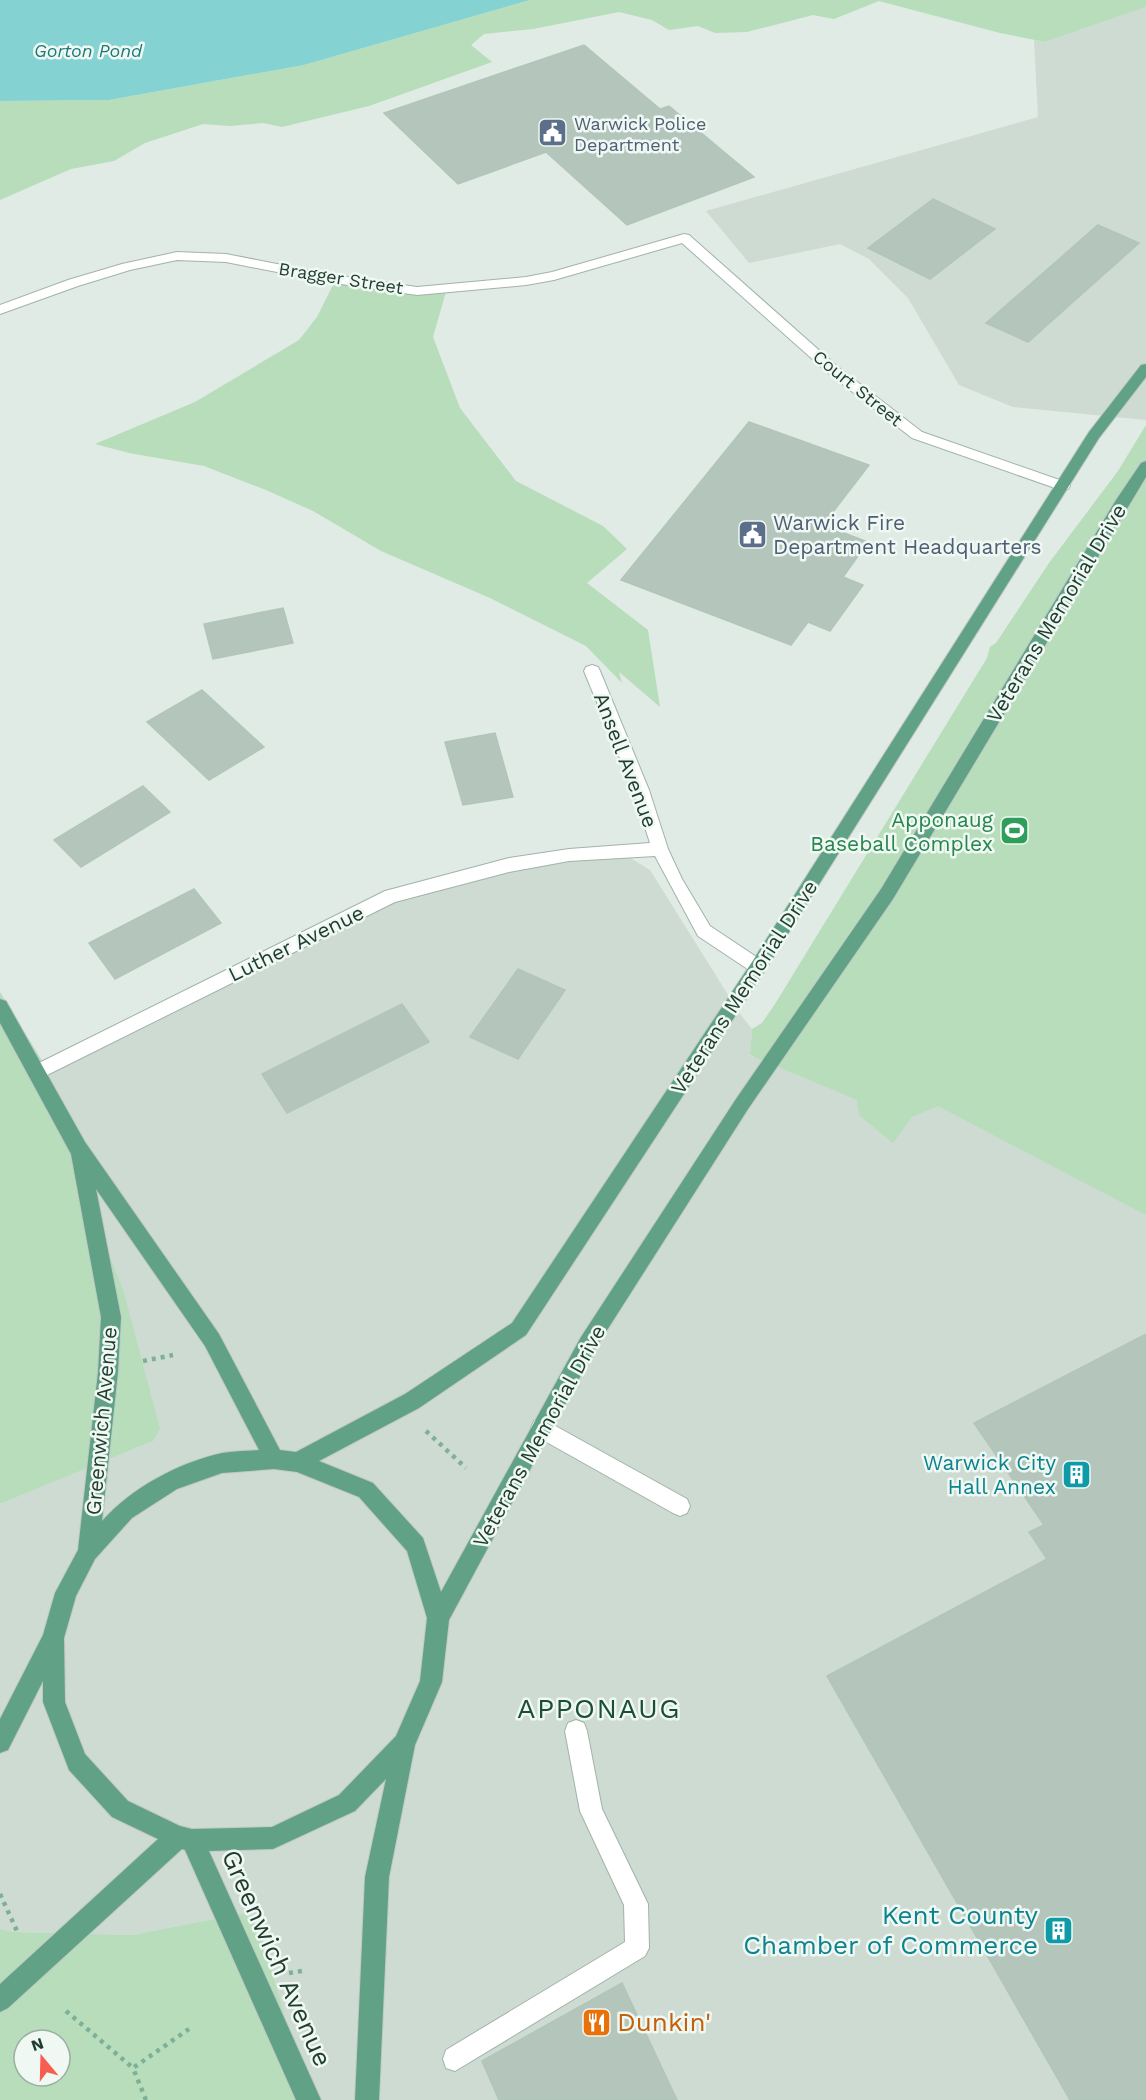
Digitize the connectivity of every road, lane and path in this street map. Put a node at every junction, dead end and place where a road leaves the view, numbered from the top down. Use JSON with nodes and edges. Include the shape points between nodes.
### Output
{"nodes":[{"id":1,"x":684,"y":238,"type":"joint"},
{"id":2,"x":0,"y":310,"type":"edge"},
{"id":3,"x":1146,"y":368,"type":"edge"},
{"id":4,"x":1146,"y":466,"type":"edge"},
{"id":5,"x":1063,"y":486,"type":"junction"},
{"id":6,"x":592,"y":670,"type":"dead end"},
{"id":7,"x":660,"y":849,"type":"junction"},
{"id":8,"x":758,"y":967,"type":"junction"},
{"id":9,"x":0,"y":1006,"type":"edge"},
{"id":10,"x":37,"y":1072,"type":"junction"},
{"id":11,"x":78,"y":1148,"type":"junction"},
{"id":12,"x":173,"y":1355,"type":"dead end"},
{"id":13,"x":143,"y":1361,"type":"dead end"},
{"id":14,"x":424,"y":1428,"type":"dead end"},
{"id":15,"x":541,"y":1428,"type":"junction"},
{"id":16,"x":274,"y":1458,"type":"junction"},
{"id":17,"x":297,"y":1462,"type":"junction"},
{"id":18,"x":466,"y":1468,"type":"dead end"},
{"id":19,"x":680,"y":1506,"type":"dead end"},
{"id":20,"x":88,"y":1552,"type":"junction"},
{"id":21,"x":438,"y":1618,"type":"junction"},
{"id":22,"x":53,"y":1638,"type":"junction"},
{"id":23,"x":576,"y":1731,"type":"dead end"},
{"id":24,"x":0,"y":1742,"type":"edge"},
{"id":25,"x":404,"y":1744,"type":"junction"},
{"id":26,"x":185,"y":1839,"type":"junction"},
{"id":27,"x":0,"y":1894,"type":"edge"},
{"id":28,"x":17,"y":1931,"type":"dead end"},
{"id":29,"x":0,"y":2000,"type":"edge"},
{"id":30,"x":66,"y":2011,"type":"dead end"},
{"id":31,"x":189,"y":2029,"type":"dead end"},
{"id":32,"x":455,"y":2059,"type":"dead end"},
{"id":33,"x":133,"y":2068,"type":"junction"},
{"id":34,"x":146,"y":2100,"type":"edge"},
{"id":35,"x":309,"y":2100,"type":"edge"},
{"id":36,"x":368,"y":2100,"type":"edge"}],
"edges":[{"from":1,"to":2,"type":"street","name":"Bragger Street","via":[[554,276],[417,291],[226,258],[177,256],[73,283]]},
{"from":1,"to":5,"type":"street","name":"Court Street","via":[[833,370],[917,435]]},
{"from":3,"to":5,"type":"main road","name":"Veterans Memorial Drive","via":[[1094,435]]},
{"from":4,"to":15,"type":"main road","name":"Veterans Memorial Drive","via":[[887,894],[735,1114],[588,1343]]},
{"from":5,"to":8,"type":"main road","name":"Veterans Memorial Drive"},
{"from":6,"to":7,"type":"street","name":"Ansell Avenue","via":[[641,790]]},
{"from":7,"to":8,"type":"street","name":"Ansell Avenue","via":[[705,931]]},
{"from":7,"to":10,"type":"street","name":"Luther Avenue","via":[[569,855],[508,865],[391,896]]},
{"from":8,"to":17,"type":"main road","name":"Veterans Memorial Drive","via":[[519,1329],[412,1401]]},
{"from":9,"to":10,"type":"main road","name":"Greenwich Avenue"},
{"from":10,"to":11,"type":"main road","name":"Greenwich Avenue"},
{"from":11,"to":16,"type":"main road","name":"Greenwich Avenue","via":[[212,1340]]},
{"from":11,"to":20,"type":"main road","name":"Greenwich Avenue","via":[[111,1317]]},
{"from":12,"to":13,"type":"path"},
{"from":14,"to":18,"type":"path"},
{"from":15,"to":19,"type":"street"},
{"from":15,"to":21,"type":"main road","name":"Veterans Memorial Drive"},
{"from":16,"to":17,"type":"main road"},
{"from":16,"to":20,"type":"main road","via":[[222,1463],[171,1481],[125,1511]]},
{"from":17,"to":21,"type":"main road","via":[[366,1490],[416,1545]]},
{"from":20,"to":22,"type":"main road","via":[[66,1593]]},
{"from":21,"to":25,"type":"main road","via":[[431,1682]]},
{"from":22,"to":24,"type":"main road"},
{"from":22,"to":26,"type":"main road","via":[[54,1702],[77,1762],[120,1809]]},
{"from":23,"to":32,"type":"street","via":[[591,1811],[636,1904],[636,1948]]},
{"from":25,"to":26,"type":"main road","via":[[347,1803],[273,1838]]},
{"from":25,"to":36,"type":"main road","name":"Greenwich Avenue","via":[[377,1877]]},
{"from":26,"to":29,"type":"main road"},
{"from":26,"to":35,"type":"main road","name":"Greenwich Avenue"},
{"from":27,"to":28,"type":"path"},
{"from":30,"to":33,"type":"path"},
{"from":31,"to":33,"type":"path"},
{"from":33,"to":34,"type":"path"}]}
